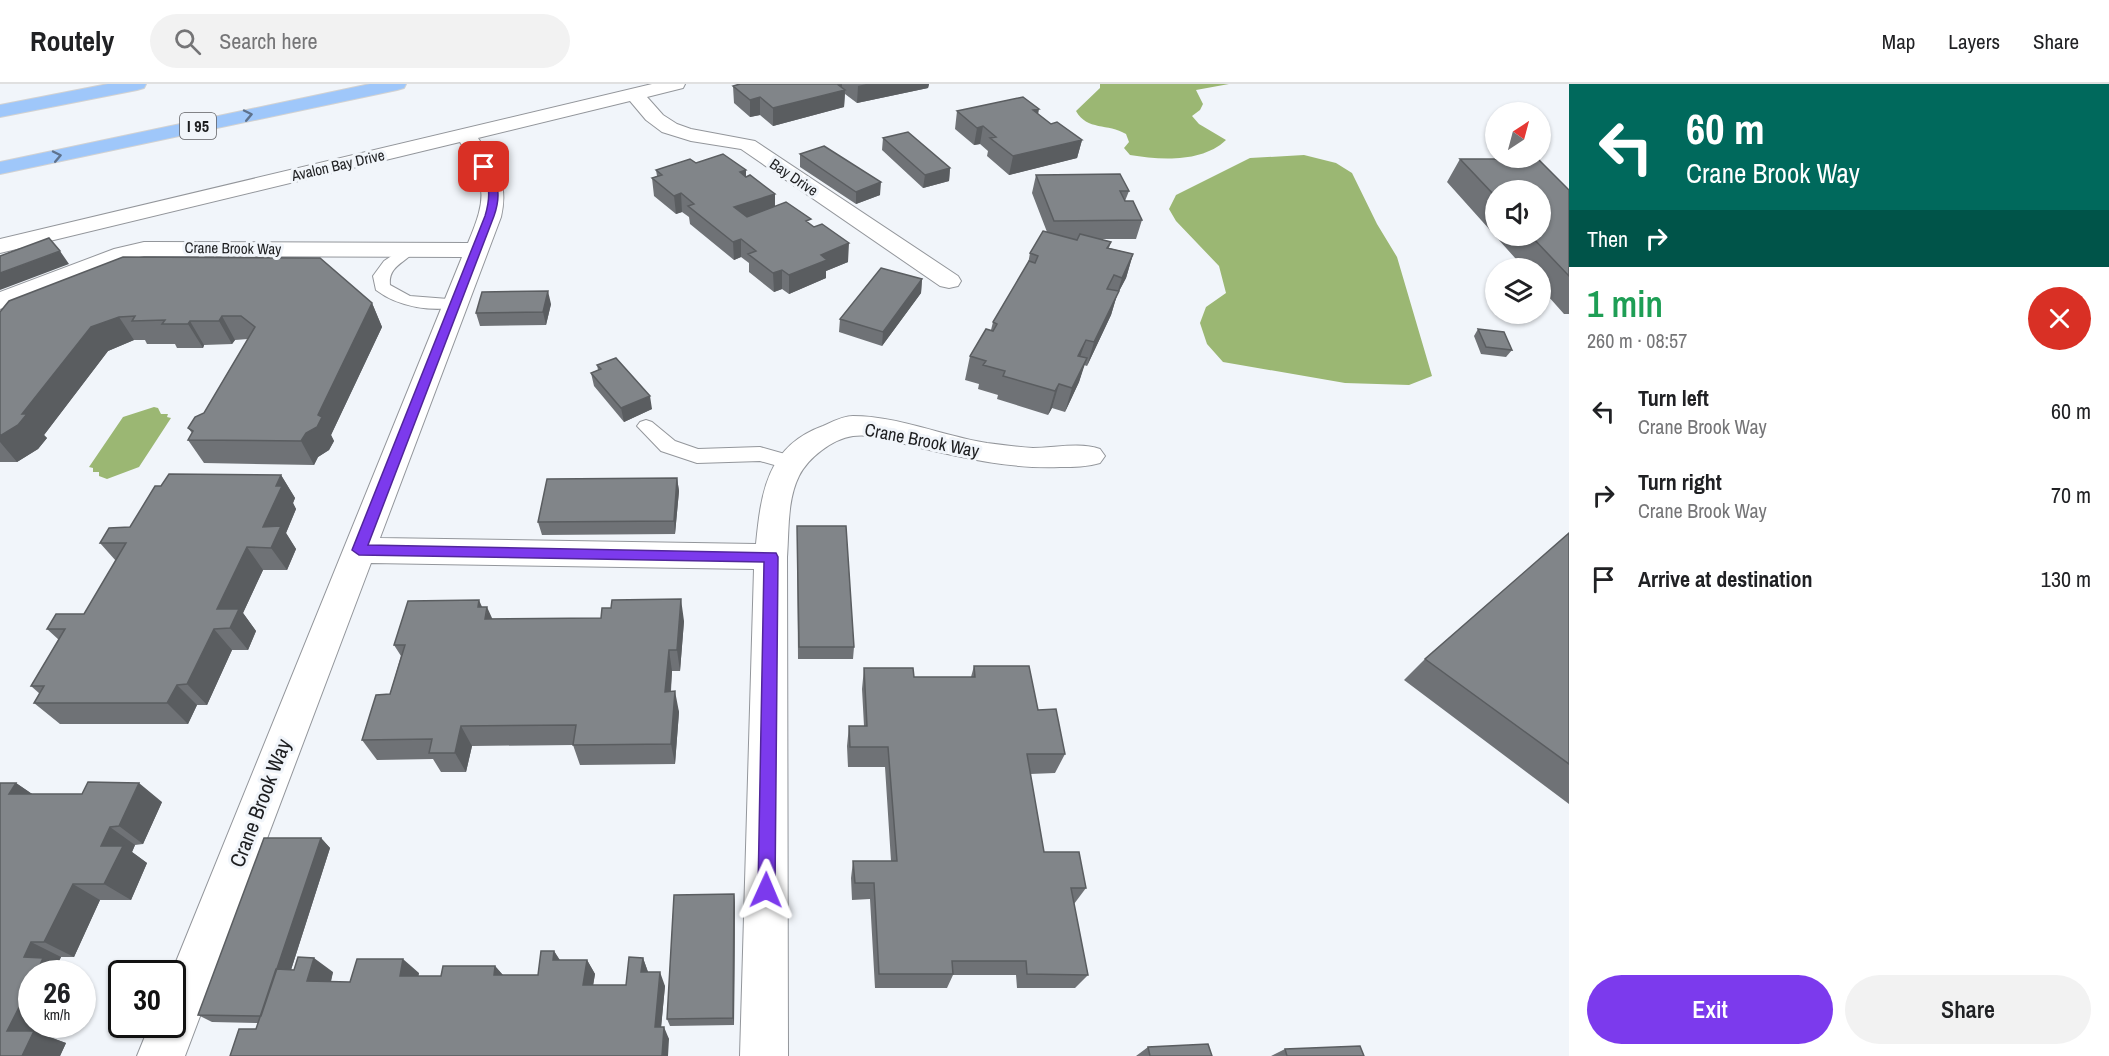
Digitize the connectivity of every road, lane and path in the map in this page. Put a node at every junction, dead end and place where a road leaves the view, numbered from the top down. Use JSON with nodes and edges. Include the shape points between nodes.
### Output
{"nodes":[{"id":1,"x":137,"y":84,"type":"edge"},
{"id":2,"x":397,"y":84,"type":"edge"},
{"id":3,"x":676,"y":84,"type":"edge"},
{"id":4,"x":634,"y":94,"type":"junction"},
{"id":5,"x":0,"y":111,"type":"edge"},
{"id":6,"x":466,"y":135,"type":"junction"},
{"id":7,"x":0,"y":168,"type":"edge"},
{"id":8,"x":0,"y":246,"type":"edge"},
{"id":9,"x":408,"y":250,"type":"junction"},
{"id":10,"x":476,"y":250,"type":"junction"},
{"id":11,"x":949,"y":281,"type":"dead end"},
{"id":12,"x":0,"y":301,"type":"edge"},
{"id":13,"x":455,"y":303,"type":"junction"},
{"id":14,"x":646,"y":426,"type":"dead end"},
{"id":15,"x":1090,"y":456,"type":"dead end"},
{"id":16,"x":792,"y":463,"type":"junction"},
{"id":17,"x":359,"y":550,"type":"junction"},
{"id":18,"x":771,"y":557,"type":"junction"},
{"id":19,"x":161,"y":1056,"type":"edge"},
{"id":20,"x":764,"y":1056,"type":"edge"}],
"edges":[{"from":1,"to":5,"type":"highway"},
{"from":7,"to":2,"type":"highway","number":"I 95","one_way":true},
{"from":3,"to":4,"type":"street","name":"Avalon Bay Drive"},
{"from":4,"to":6,"type":"street","name":"Avalon Bay Drive"},
{"from":4,"to":11,"type":"street","name":"Bay Drive","via":[[660,122],[674,130],[748,145]]},
{"from":6,"to":8,"type":"street","name":"Avalon Bay Drive"},
{"from":6,"to":10,"type":"street","name":"Crane Brook Way","via":[[494,183],[492,208]]},
{"from":9,"to":10,"type":"street","name":"Crane Brook Way"},
{"from":9,"to":12,"type":"street","name":"Crane Brook Way","via":[[144,249]]},
{"from":9,"to":13,"type":"lane","via":[[389,264],[381,276],[382,287],[405,300]]},
{"from":10,"to":13,"type":"street","name":"Crane Brook Way"},
{"from":13,"to":17,"type":"street","name":"Crane Brook Way"},
{"from":14,"to":16,"type":"lane","via":[[668,446],[697,456],[760,454]]},
{"from":15,"to":16,"type":"street","name":"Crane Brook Way","via":[[1031,458],[986,453],[882,429],[851,426],[824,436],[798,454]]},
{"from":16,"to":18,"type":"street","name":"Crane Brook Way","via":[[776,498]]},
{"from":17,"to":18,"type":"street"},
{"from":17,"to":19,"type":"street","name":"Crane Brook Way"},
{"from":18,"to":20,"type":"street","name":"Crane Brook Way"}]}
